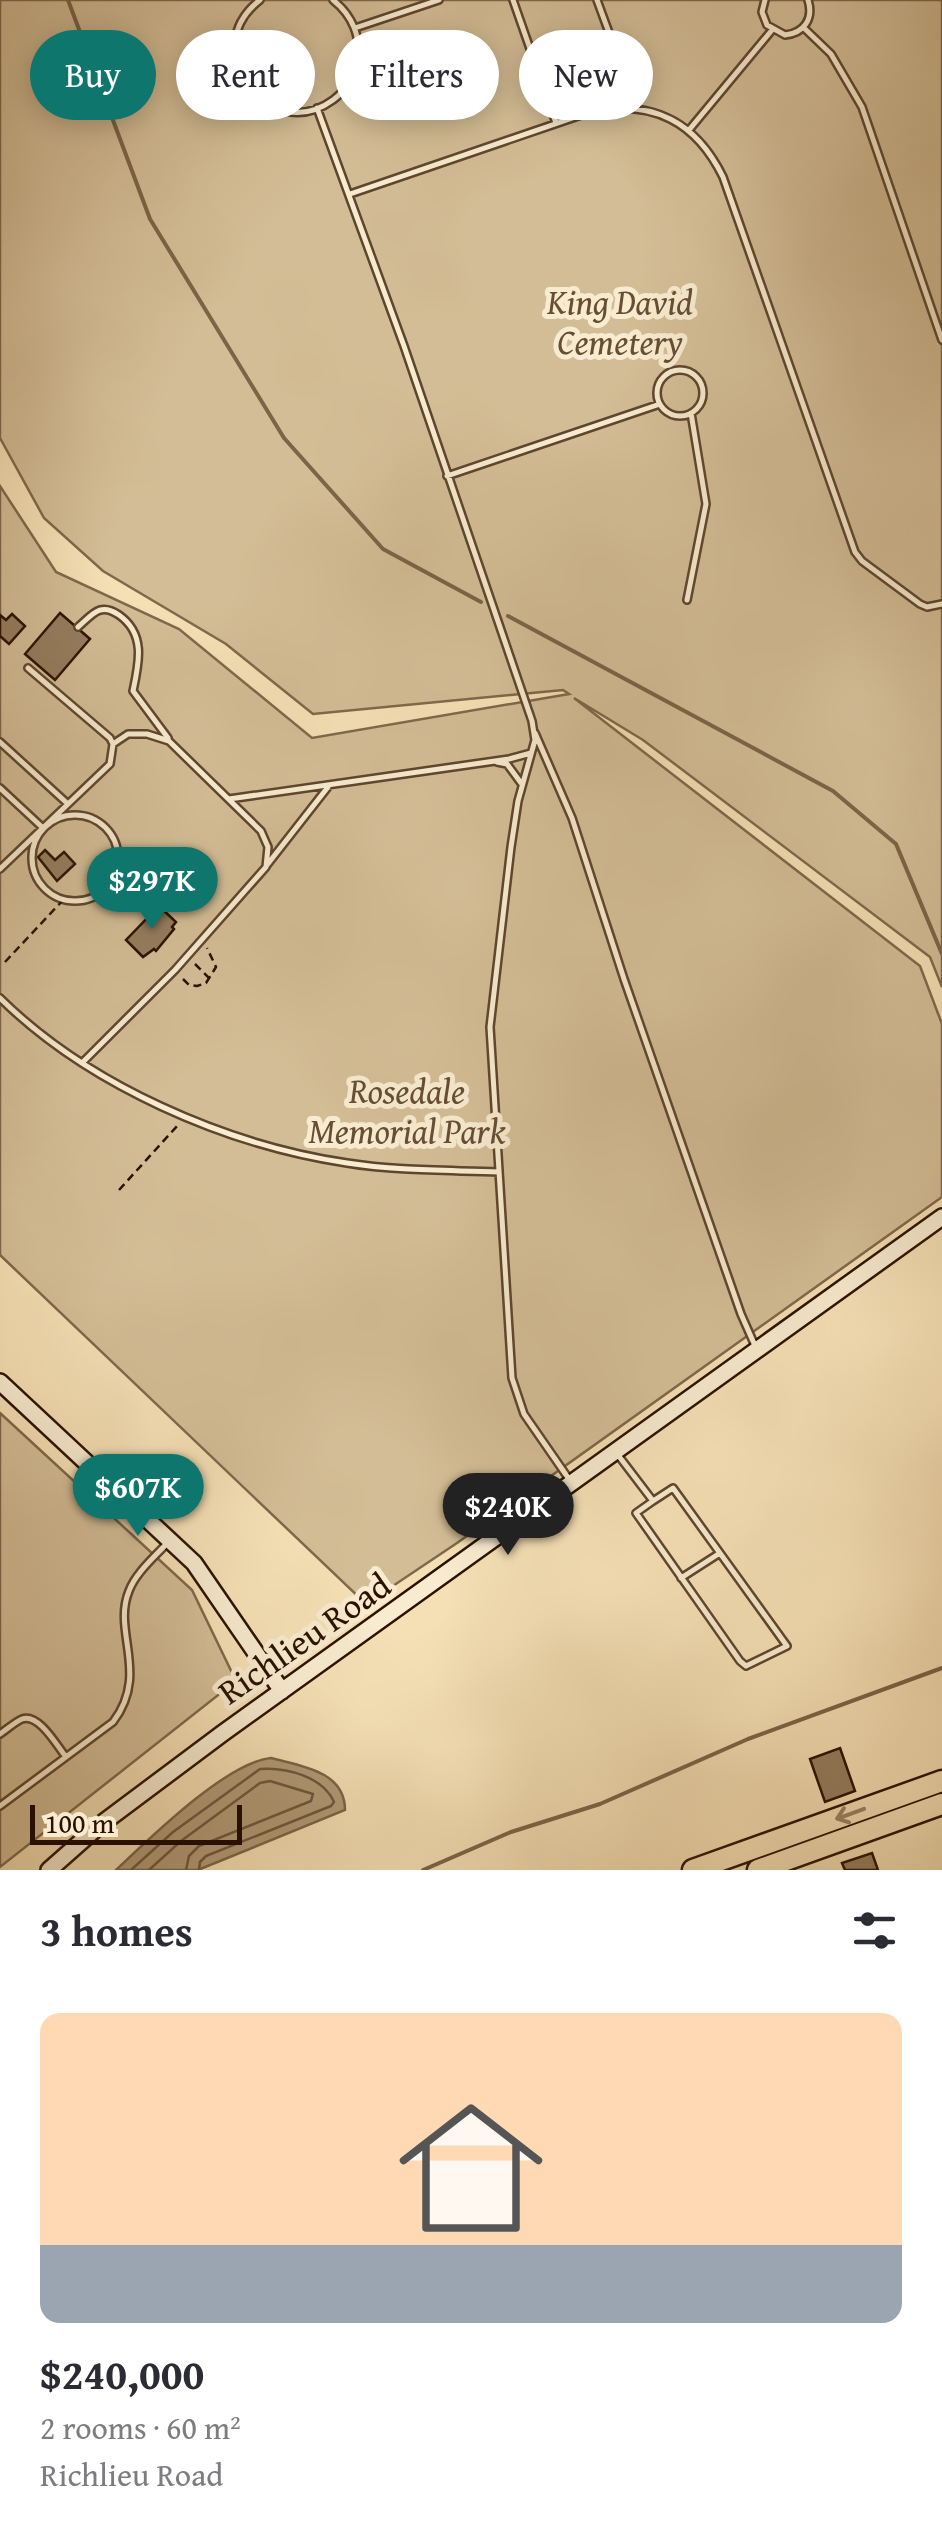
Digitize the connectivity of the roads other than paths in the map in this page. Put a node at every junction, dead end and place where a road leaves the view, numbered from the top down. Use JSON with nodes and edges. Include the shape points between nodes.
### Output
{"nodes":[{"id":1,"x":260,"y":0,"type":"edge"},
{"id":2,"x":333,"y":0,"type":"edge"},
{"id":3,"x":439,"y":0,"type":"edge"},
{"id":4,"x":513,"y":0,"type":"edge"},
{"id":5,"x":598,"y":0,"type":"edge"},
{"id":6,"x":765,"y":0,"type":"edge"},
{"id":7,"x":808,"y":0,"type":"edge"},
{"id":8,"x":355,"y":28,"type":"junction"},
{"id":9,"x":804,"y":28,"type":"junction"},
{"id":10,"x":608,"y":30,"type":"edge"},
{"id":11,"x":772,"y":30,"type":"junction"},
{"id":12,"x":317,"y":108,"type":"junction"},
{"id":13,"x":653,"y":113,"type":"edge"},
{"id":14,"x":567,"y":120,"type":"edge"},
{"id":15,"x":556,"y":123,"type":"junction"},
{"id":16,"x":689,"y":130,"type":"junction"},
{"id":17,"x":350,"y":194,"type":"junction"},
{"id":18,"x":942,"y":340,"type":"edge"},
{"id":19,"x":660,"y":404,"type":"junction"},
{"id":20,"x":691,"y":413,"type":"junction"},
{"id":21,"x":447,"y":476,"type":"junction"},
{"id":22,"x":687,"y":600,"type":"dead end"},
{"id":23,"x":942,"y":604,"type":"edge"},
{"id":24,"x":78,"y":627,"type":"dead end"},
{"id":25,"x":28,"y":668,"type":"dead end"},
{"id":26,"x":534,"y":728,"type":"junction"},
{"id":27,"x":170,"y":741,"type":"junction"},
{"id":28,"x":0,"y":742,"type":"edge"},
{"id":29,"x":113,"y":744,"type":"junction"},
{"id":30,"x":531,"y":753,"type":"junction"},
{"id":31,"x":494,"y":761,"type":"junction"},
{"id":32,"x":329,"y":785,"type":"junction"},
{"id":33,"x":522,"y":786,"type":"junction"},
{"id":34,"x":0,"y":788,"type":"edge"},
{"id":35,"x":228,"y":799,"type":"junction"},
{"id":36,"x":68,"y":804,"type":"junction"},
{"id":37,"x":43,"y":828,"type":"junction"},
{"id":38,"x":0,"y":868,"type":"edge"},
{"id":39,"x":266,"y":868,"type":"junction"},
{"id":40,"x":0,"y":998,"type":"edge"},
{"id":41,"x":83,"y":1062,"type":"junction"},
{"id":42,"x":499,"y":1172,"type":"junction"},
{"id":43,"x":942,"y":1218,"type":"edge"},
{"id":44,"x":758,"y":1350,"type":"junction"},
{"id":45,"x":0,"y":1382,"type":"edge"},
{"id":46,"x":616,"y":1453,"type":"junction"},
{"id":47,"x":572,"y":1484,"type":"junction"},
{"id":48,"x":653,"y":1501,"type":"junction"},
{"id":49,"x":172,"y":1539,"type":"junction"},
{"id":50,"x":720,"y":1553,"type":"junction"},
{"id":51,"x":681,"y":1578,"type":"junction"},
{"id":52,"x":282,"y":1691,"type":"junction"},
{"id":53,"x":0,"y":1734,"type":"edge"},
{"id":54,"x":66,"y":1757,"type":"junction"},
{"id":55,"x":942,"y":1782,"type":"edge"},
{"id":56,"x":942,"y":1804,"type":"edge"},
{"id":57,"x":0,"y":1806,"type":"edge"},
{"id":58,"x":49,"y":1870,"type":"edge"},
{"id":59,"x":693,"y":1870,"type":"edge"},
{"id":60,"x":758,"y":1870,"type":"edge"}],
"edges":[{"from":1,"to":12,"type":"lane","via":[[244,16],[235,42],[244,83],[276,108]]},
{"from":2,"to":8,"type":"lane"},
{"from":3,"to":8,"type":"lane"},
{"from":4,"to":15,"type":"lane"},
{"from":5,"to":10,"type":"lane"},
{"from":6,"to":11,"type":"lane","via":[[764,19]]},
{"from":7,"to":9,"type":"lane"},
{"from":8,"to":12,"type":"lane","via":[[358,56],[350,82]]},
{"from":9,"to":11,"type":"lane","via":[[792,34]]},
{"from":9,"to":18,"type":"lane","via":[[831,54],[862,107]]},
{"from":11,"to":16,"type":"lane"},
{"from":12,"to":17,"type":"lane"},
{"from":13,"to":16,"type":"lane"},
{"from":14,"to":15,"type":"lane"},
{"from":15,"to":17,"type":"lane"},
{"from":16,"to":23,"type":"lane","via":[[723,178],[855,552],[920,604]]},
{"from":17,"to":21,"type":"lane"},
{"from":19,"to":20,"type":"lane","via":[[677,416]]},
{"from":19,"to":20,"type":"lane","via":[[660,382],[672,372],[688,372],[702,388],[701,403]]},
{"from":19,"to":21,"type":"lane"},
{"from":20,"to":22,"type":"lane","via":[[706,504]]},
{"from":21,"to":26,"type":"lane"},
{"from":24,"to":27,"type":"lane","via":[[107,608],[137,634],[134,692]]},
{"from":25,"to":29,"type":"lane"},
{"from":26,"to":30,"type":"lane"},
{"from":26,"to":44,"type":"lane","via":[[572,818]]},
{"from":27,"to":29,"type":"lane","via":[[128,734]]},
{"from":27,"to":35,"type":"lane"},
{"from":28,"to":36,"type":"lane"},
{"from":29,"to":36,"type":"lane","via":[[110,764]]},
{"from":30,"to":31,"type":"lane"},
{"from":30,"to":33,"type":"lane"},
{"from":31,"to":32,"type":"lane"},
{"from":31,"to":33,"type":"lane","via":[[507,764]]},
{"from":32,"to":35,"type":"lane"},
{"from":32,"to":39,"type":"lane"},
{"from":33,"to":42,"type":"lane","via":[[490,1027]]},
{"from":34,"to":37,"type":"lane"},
{"from":35,"to":39,"type":"lane","via":[[262,832]]},
{"from":36,"to":37,"type":"lane"},
{"from":37,"to":37,"type":"lane","via":[[84,815],[108,830],[116,842],[110,884],[87,899],[48,892],[33,868]]},
{"from":37,"to":38,"type":"lane"},
{"from":39,"to":41,"type":"lane"},
{"from":40,"to":41,"type":"lane"},
{"from":41,"to":42,"type":"lane","via":[[146,1099],[274,1148],[390,1168]]},
{"from":42,"to":47,"type":"lane","via":[[516,1398]]},
{"from":43,"to":44,"type":"main road","name":"Richlieu Road"},
{"from":44,"to":46,"type":"main road","name":"Richlieu Road"},
{"from":45,"to":49,"type":"main road"},
{"from":46,"to":47,"type":"main road","name":"Richlieu Road"},
{"from":46,"to":48,"type":"lane"},
{"from":47,"to":52,"type":"main road","name":"Richlieu Road"},
{"from":48,"to":50,"type":"lane","via":[[673,1488]]},
{"from":48,"to":51,"type":"lane","via":[[636,1513]]},
{"from":49,"to":52,"type":"main road"},
{"from":49,"to":54,"type":"lane","via":[[127,1595],[130,1684],[121,1711]]},
{"from":50,"to":51,"type":"lane"},
{"from":50,"to":51,"type":"lane","via":[[787,1646],[746,1666]]},
{"from":52,"to":58,"type":"main road","name":"Richlieu Road"},
{"from":53,"to":54,"type":"lane","via":[[29,1718]]},
{"from":54,"to":57,"type":"lane"},
{"from":55,"to":59,"type":"highway","one_way":true},
{"from":56,"to":60,"type":"highway"}]}
